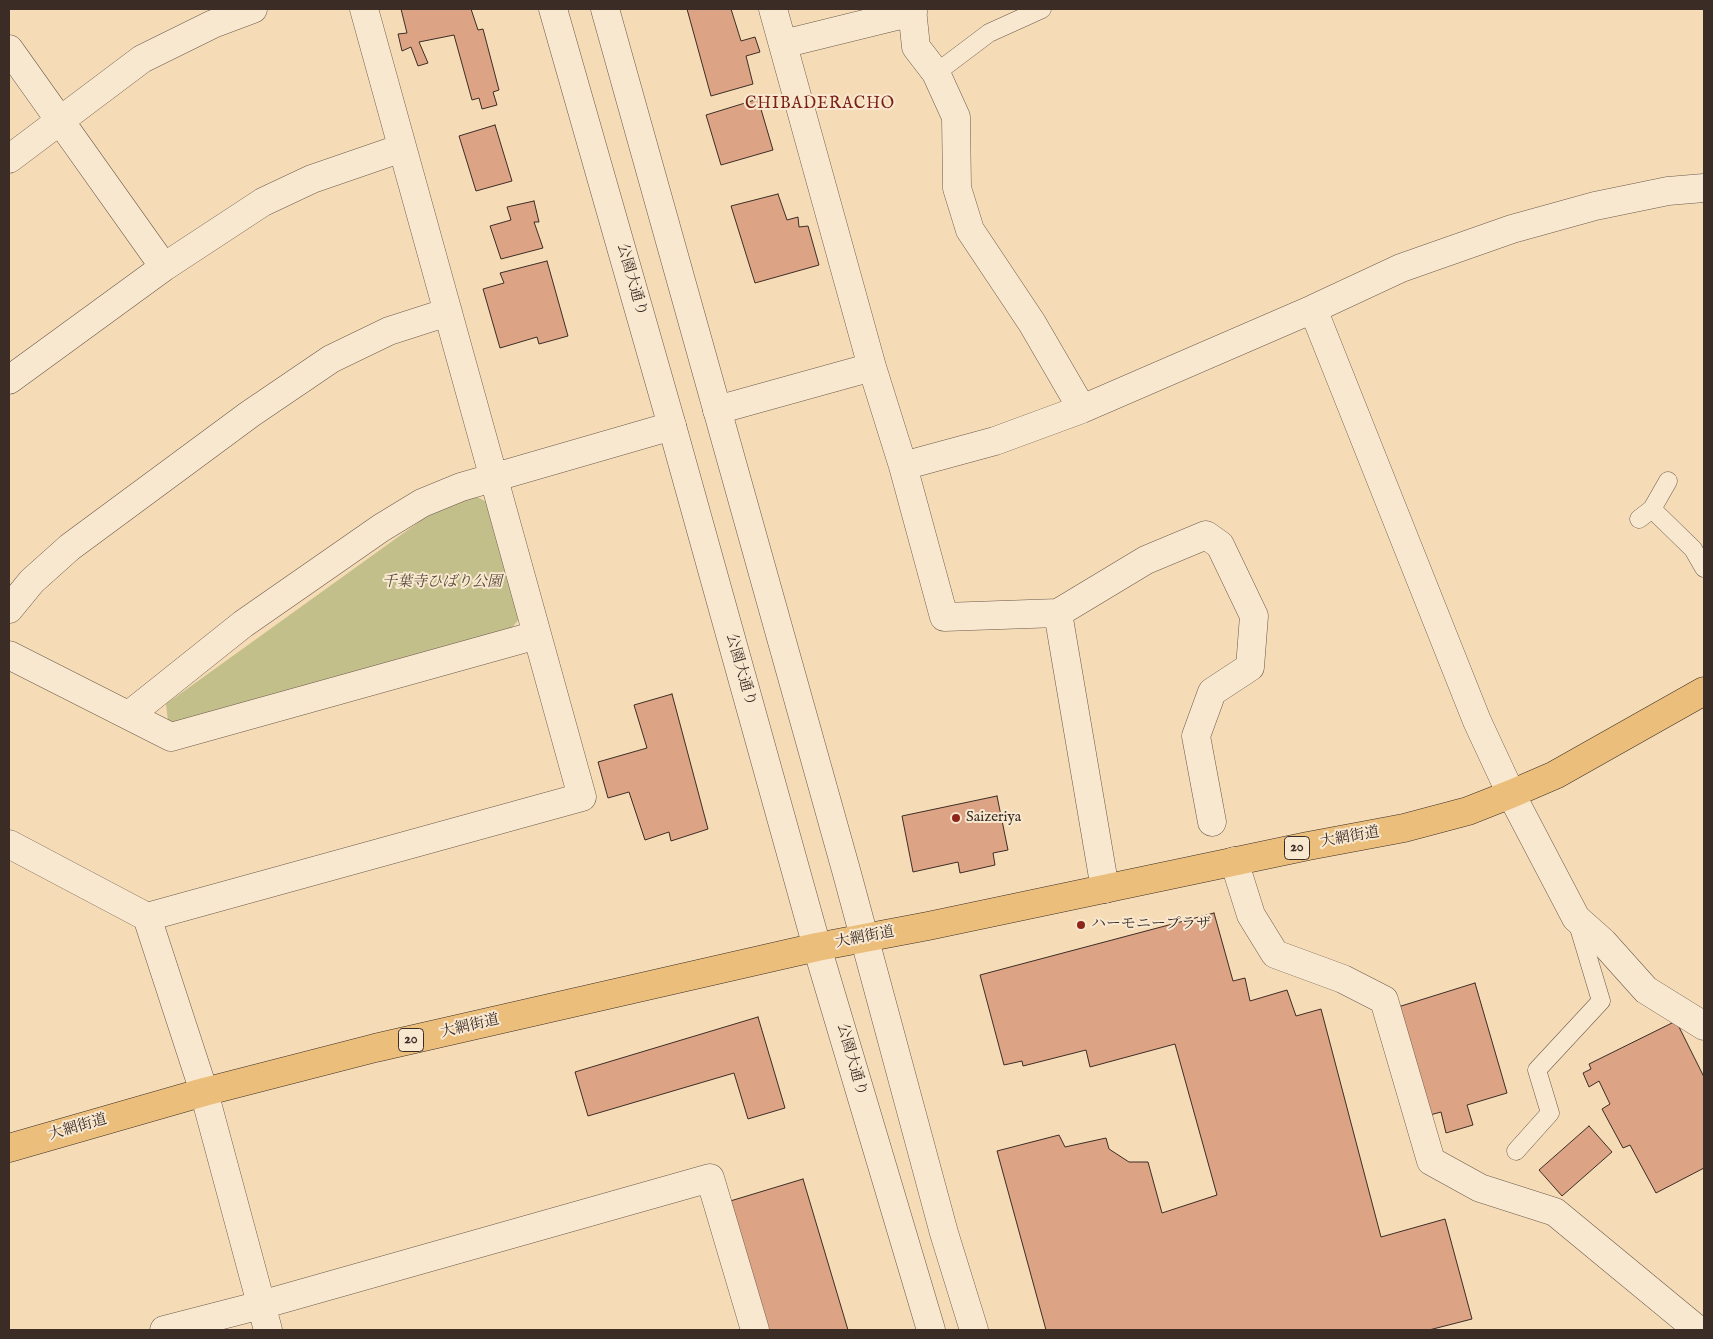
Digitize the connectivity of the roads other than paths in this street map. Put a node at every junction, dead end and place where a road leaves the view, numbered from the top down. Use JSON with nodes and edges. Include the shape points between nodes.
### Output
{"nodes":[{"id":1,"x":253,"y":9,"type":"edge"},
{"id":2,"x":364,"y":9,"type":"edge"},
{"id":3,"x":553,"y":9,"type":"edge"},
{"id":4,"x":605,"y":9,"type":"edge"},
{"id":5,"x":773,"y":9,"type":"edge"},
{"id":6,"x":1042,"y":9,"type":"edge"},
{"id":7,"x":913,"y":10,"type":"edge"},
{"id":8,"x":783,"y":44,"type":"junction"},
{"id":9,"x":9,"y":49,"type":"edge"},
{"id":10,"x":936,"y":73,"type":"junction"},
{"id":11,"x":60,"y":120,"type":"junction"},
{"id":12,"x":402,"y":148,"type":"junction"},
{"id":13,"x":9,"y":159,"type":"edge"},
{"id":14,"x":1704,"y":188,"type":"edge"},
{"id":15,"x":164,"y":267,"type":"junction"},
{"id":16,"x":1313,"y":309,"type":"junction"},
{"id":17,"x":448,"y":312,"type":"junction"},
{"id":18,"x":872,"y":367,"type":"junction"},
{"id":19,"x":9,"y":380,"type":"edge"},
{"id":20,"x":1082,"y":409,"type":"junction"},
{"id":21,"x":717,"y":410,"type":"junction"},
{"id":22,"x":672,"y":426,"type":"junction"},
{"id":23,"x":903,"y":466,"type":"junction"},
{"id":24,"x":494,"y":477,"type":"junction"},
{"id":25,"x":1668,"y":481,"type":"dead end"},
{"id":26,"x":1704,"y":568,"type":"edge"},
{"id":27,"x":9,"y":609,"type":"edge"},
{"id":28,"x":1058,"y":613,"type":"junction"},
{"id":29,"x":537,"y":635,"type":"junction"},
{"id":30,"x":9,"y":655,"type":"edge"},
{"id":31,"x":1704,"y":691,"type":"edge"},
{"id":32,"x":129,"y":715,"type":"junction"},
{"id":33,"x":1511,"y":794,"type":"junction"},
{"id":34,"x":1212,"y":822,"type":"dead end"},
{"id":35,"x":9,"y":844,"type":"edge"},
{"id":36,"x":1234,"y":861,"type":"junction"},
{"id":37,"x":1105,"y":889,"type":"junction"},
{"id":38,"x":148,"y":917,"type":"junction"},
{"id":39,"x":1576,"y":918,"type":"junction"},
{"id":40,"x":865,"y":939,"type":"junction"},
{"id":41,"x":817,"y":947,"type":"junction"},
{"id":42,"x":1703,"y":1024,"type":"edge"},
{"id":43,"x":204,"y":1092,"type":"junction"},
{"id":44,"x":9,"y":1148,"type":"edge"},
{"id":45,"x":1516,"y":1151,"type":"dead end"},
{"id":46,"x":264,"y":1317,"type":"edge"},
{"id":47,"x":164,"y":1330,"type":"edge"},
{"id":48,"x":755,"y":1330,"type":"edge"},
{"id":49,"x":931,"y":1330,"type":"edge"},
{"id":50,"x":974,"y":1330,"type":"edge"},
{"id":51,"x":1698,"y":1330,"type":"edge"}],
"edges":[{"from":1,"to":11,"type":"street","via":[[213,24],[142,59]]},
{"from":2,"to":12,"type":"street"},
{"from":3,"to":22,"type":"street","name":"公園大通り"},
{"from":4,"to":21,"type":"street"},
{"from":5,"to":8,"type":"street"},
{"from":6,"to":10,"type":"lane","via":[[989,33]]},
{"from":7,"to":8,"type":"street"},
{"from":7,"to":10,"type":"street","via":[[916,47]]},
{"from":8,"to":18,"type":"street"},
{"from":9,"to":11,"type":"street"},
{"from":10,"to":20,"type":"street","via":[[956,117],[958,188],[970,230],[1032,323]]},
{"from":11,"to":13,"type":"street"},
{"from":11,"to":15,"type":"street"},
{"from":12,"to":15,"type":"street","via":[[312,179],[263,202]]},
{"from":12,"to":17,"type":"street"},
{"from":14,"to":16,"type":"street","via":[[1668,190],[1512,229],[1401,268]]},
{"from":15,"to":19,"type":"street"},
{"from":16,"to":20,"type":"street"},
{"from":16,"to":33,"type":"street","via":[[1477,722]]},
{"from":17,"to":24,"type":"street"},
{"from":17,"to":27,"type":"street","via":[[389,331],[331,359],[250,414],[70,547],[32,581]]},
{"from":18,"to":21,"type":"street"},
{"from":18,"to":23,"type":"street"},
{"from":20,"to":23,"type":"street","via":[[995,441]]},
{"from":21,"to":40,"type":"street"},
{"from":22,"to":24,"type":"street"},
{"from":22,"to":41,"type":"street","name":"公園大通り"},
{"from":23,"to":28,"type":"street","via":[[944,617]]},
{"from":24,"to":29,"type":"street"},
{"from":24,"to":32,"type":"street","via":[[422,503],[381,528],[243,624]]},
{"from":25,"to":26,"type":"lane","via":[[1645,514],[1693,549]]},
{"from":28,"to":34,"type":"street","via":[[1146,560],[1206,535],[1220,544],[1254,616],[1250,667],[1212,692],[1196,736]]},
{"from":28,"to":37,"type":"street"},
{"from":29,"to":32,"type":"street","via":[[171,737]]},
{"from":29,"to":38,"type":"street","via":[[582,797]]},
{"from":30,"to":32,"type":"street"},
{"from":31,"to":33,"type":"main road","name":"大網街道","number":"20","via":[[1555,774]]},
{"from":33,"to":36,"type":"main road","name":"大網街道","number":"20","via":[[1468,811],[1404,828]]},
{"from":33,"to":39,"type":"street"},
{"from":35,"to":38,"type":"street"},
{"from":36,"to":37,"type":"main road","name":"大網街道","number":"20"},
{"from":36,"to":51,"type":"street","via":[[1251,915],[1275,954],[1343,979],[1384,1000],[1431,1161],[1480,1188],[1556,1212]]},
{"from":37,"to":40,"type":"main road","name":"大網街道","number":"20"},
{"from":38,"to":43,"type":"street"},
{"from":39,"to":42,"type":"street","via":[[1603,942],[1646,990]]},
{"from":39,"to":45,"type":"lane","via":[[1601,1001],[1537,1070],[1550,1113]]},
{"from":40,"to":41,"type":"main road","name":"大網街道","number":"20"},
{"from":40,"to":50,"type":"street","via":[[944,1234]]},
{"from":41,"to":43,"type":"main road","name":"大網街道","number":"20","via":[[375,1048]]},
{"from":41,"to":49,"type":"street","name":"公園大通り"},
{"from":43,"to":44,"type":"main road","name":"大網街道","number":"20"},
{"from":43,"to":46,"type":"street"},
{"from":46,"to":47,"type":"street"},
{"from":46,"to":48,"type":"street","via":[[710,1178]]}]}
